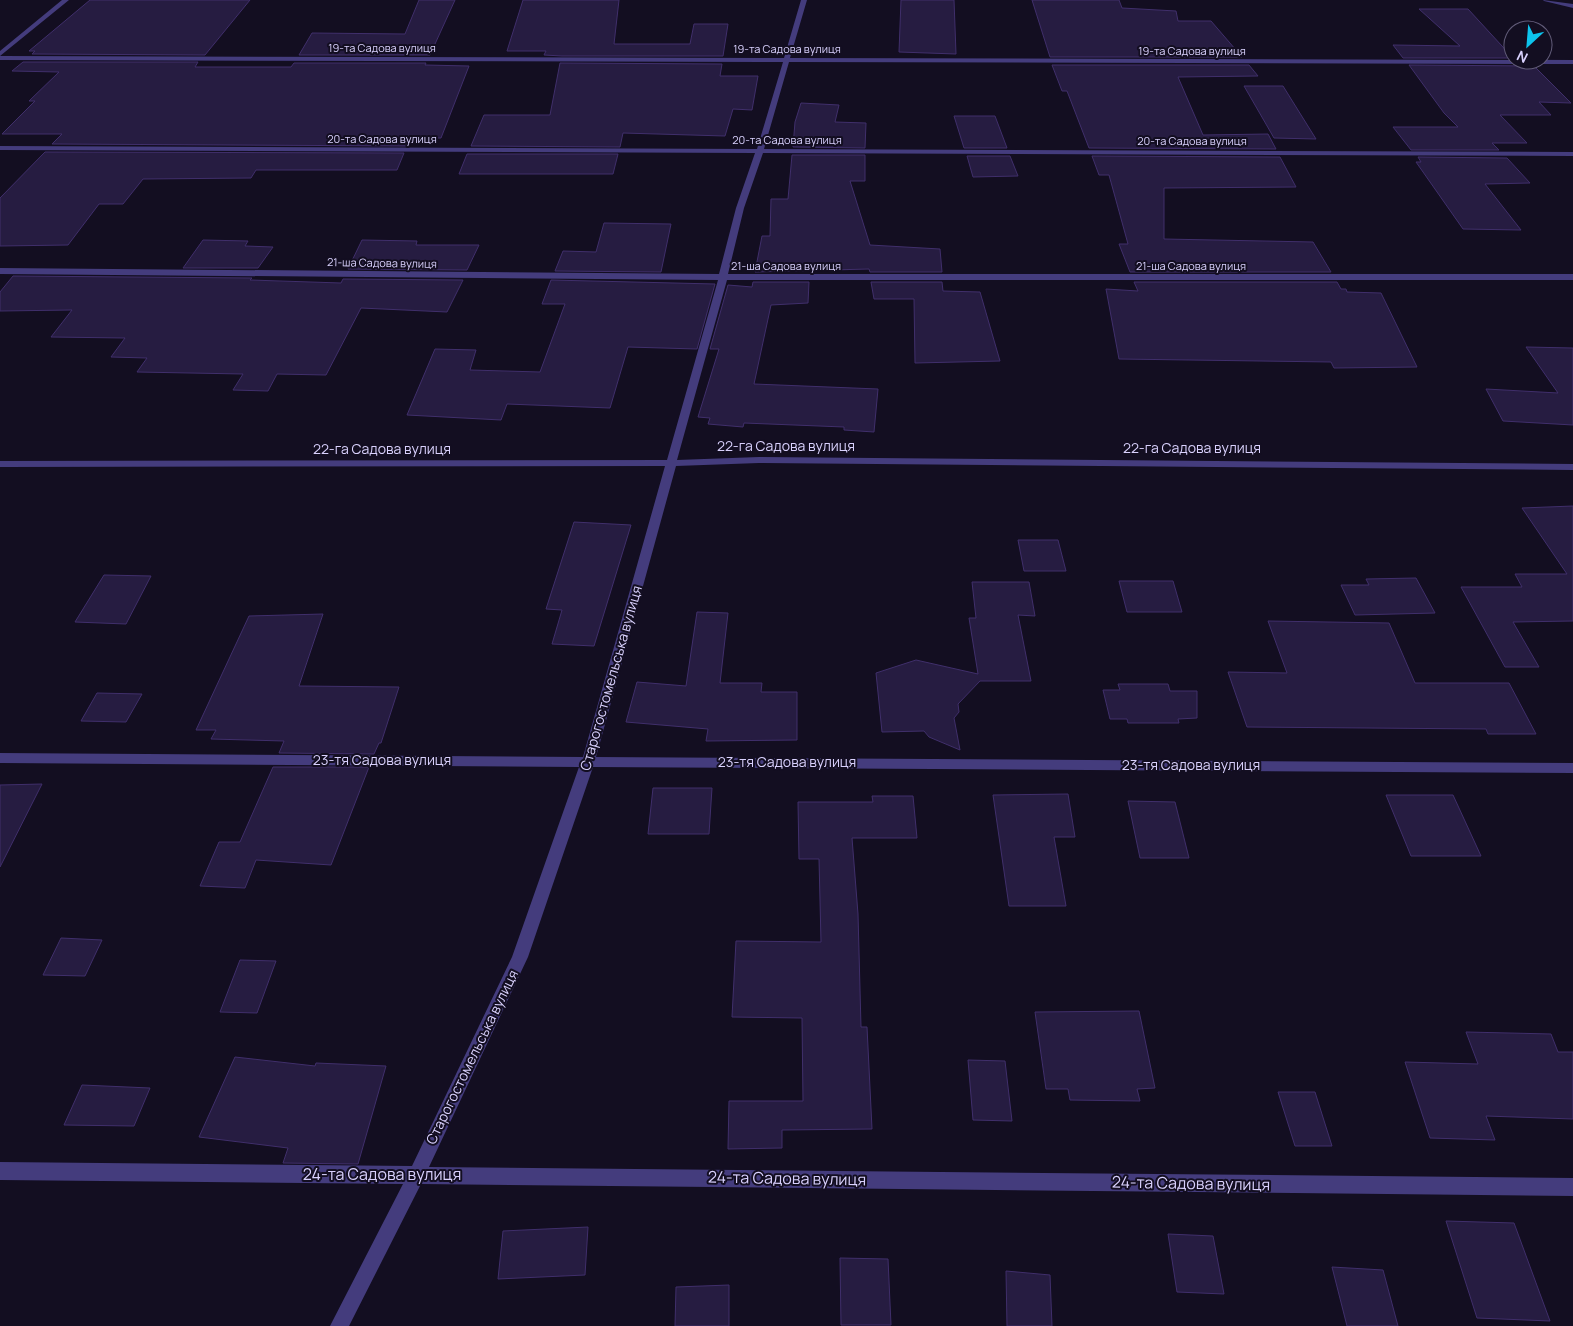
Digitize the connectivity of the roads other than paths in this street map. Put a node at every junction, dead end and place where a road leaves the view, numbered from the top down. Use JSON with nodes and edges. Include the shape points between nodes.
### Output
{"nodes":[{"id":1,"x":66,"y":0,"type":"edge"},
{"id":2,"x":804,"y":0,"type":"edge"},
{"id":3,"x":1546,"y":0,"type":"edge"},
{"id":4,"x":1571,"y":5,"type":"edge"},
{"id":5,"x":0,"y":56,"type":"edge"},
{"id":6,"x":787,"y":59,"type":"junction"},
{"id":7,"x":1573,"y":62,"type":"edge"},
{"id":8,"x":0,"y":148,"type":"edge"},
{"id":9,"x":760,"y":151,"type":"junction"},
{"id":10,"x":1573,"y":154,"type":"edge"},
{"id":11,"x":0,"y":271,"type":"edge"},
{"id":12,"x":1573,"y":277,"type":"edge"},
{"id":13,"x":723,"y":278,"type":"junction"},
{"id":14,"x":0,"y":464,"type":"edge"},
{"id":15,"x":671,"y":464,"type":"junction"},
{"id":16,"x":1573,"y":467,"type":"edge"},
{"id":17,"x":0,"y":758,"type":"edge"},
{"id":18,"x":588,"y":761,"type":"junction"},
{"id":19,"x":1573,"y":768,"type":"edge"},
{"id":20,"x":0,"y":1171,"type":"edge"},
{"id":21,"x":417,"y":1174,"type":"junction"},
{"id":22,"x":1573,"y":1187,"type":"edge"},
{"id":23,"x":338,"y":1326,"type":"edge"}],
"edges":[{"from":1,"to":5,"type":"street"},
{"from":2,"to":6,"type":"street","name":"Старогостомельська вулиця"},
{"from":3,"to":4,"type":"street"},
{"from":5,"to":6,"type":"street","name":"19-та Садова вулиця"},
{"from":6,"to":7,"type":"street","name":"19-та Садова вулиця"},
{"from":6,"to":9,"type":"street","name":"Старогостомельська вулиця"},
{"from":8,"to":9,"type":"street","name":"20-та Садова вулиця"},
{"from":9,"to":10,"type":"street","name":"20-та Садова вулиця"},
{"from":9,"to":13,"type":"street","name":"Старогостомельська вулиця","via":[[740,208]]},
{"from":11,"to":13,"type":"street","name":"21-ша Садова вулиця"},
{"from":12,"to":13,"type":"street","name":"21-ша Садова вулиця"},
{"from":13,"to":15,"type":"street","name":"Старогостомельська вулиця"},
{"from":14,"to":15,"type":"street","name":"22-га Садова вулиця"},
{"from":15,"to":16,"type":"street","name":"22-га Садова вулиця","via":[[760,460]]},
{"from":15,"to":18,"type":"street","name":"Старогостомельська вулиця"},
{"from":17,"to":18,"type":"street","name":"23-тя Садова вулиця"},
{"from":18,"to":19,"type":"street","name":"23-тя Садова вулиця"},
{"from":18,"to":21,"type":"street","name":"Старогостомельська вулиця","via":[[520,957]]},
{"from":20,"to":21,"type":"street","name":"24-та Садова вулиця"},
{"from":21,"to":22,"type":"street","name":"24-та Садова вулиця"},
{"from":21,"to":23,"type":"street","name":"Старогостомельська вулиця"}]}
